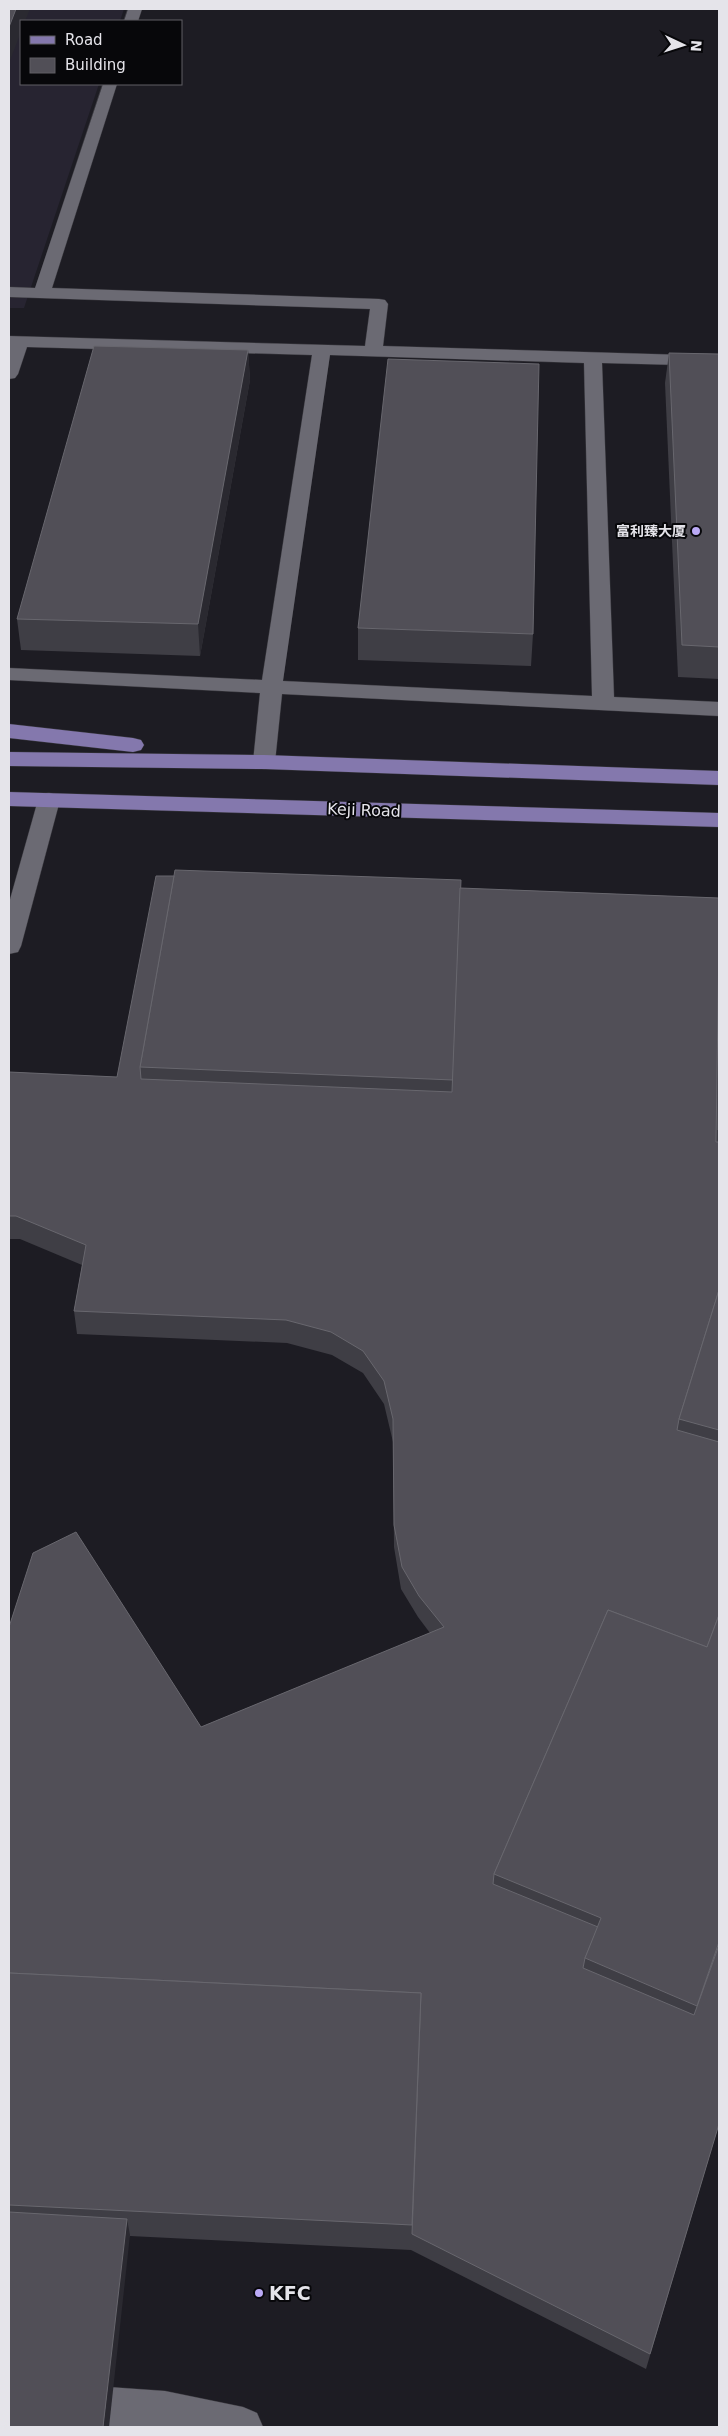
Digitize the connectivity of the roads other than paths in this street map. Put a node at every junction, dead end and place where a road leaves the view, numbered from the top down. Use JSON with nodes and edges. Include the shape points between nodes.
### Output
{"nodes":[{"id":1,"x":110,"y":85,"type":"edge"},
{"id":2,"x":9,"y":292,"type":"edge"},
{"id":3,"x":42,"y":293,"type":"junction"},
{"id":4,"x":14,"y":341,"type":"edge"},
{"id":5,"x":322,"y":350,"type":"junction"},
{"id":6,"x":372,"y":351,"type":"junction"},
{"id":7,"x":593,"y":357,"type":"junction"},
{"id":8,"x":719,"y":360,"type":"edge"},
{"id":9,"x":9,"y":374,"type":"edge"},
{"id":10,"x":9,"y":674,"type":"edge"},
{"id":11,"x":272,"y":686,"type":"junction"},
{"id":12,"x":604,"y":704,"type":"junction"},
{"id":13,"x":719,"y":709,"type":"edge"},
{"id":14,"x":9,"y":731,"type":"edge"},
{"id":15,"x":9,"y":759,"type":"edge"},
{"id":16,"x":264,"y":762,"type":"junction"},
{"id":17,"x":719,"y":778,"type":"edge"},
{"id":18,"x":9,"y":799,"type":"edge"},
{"id":19,"x":49,"y":800,"type":"junction"},
{"id":20,"x":719,"y":820,"type":"edge"},
{"id":21,"x":9,"y":946,"type":"edge"},
{"id":22,"x":9,"y":2400,"type":"edge"},
{"id":23,"x":243,"y":2427,"type":"edge"}],
"edges":[{"from":1,"to":3,"type":"street"},
{"from":2,"to":3,"type":"street"},
{"from":3,"to":6,"type":"street","via":[[379,304]]},
{"from":4,"to":5,"type":"street"},
{"from":4,"to":9,"type":"street"},
{"from":5,"to":6,"type":"street"},
{"from":5,"to":11,"type":"street"},
{"from":6,"to":7,"type":"street"},
{"from":7,"to":8,"type":"street"},
{"from":7,"to":12,"type":"street"},
{"from":10,"to":11,"type":"street"},
{"from":11,"to":12,"type":"street"},
{"from":11,"to":16,"type":"street"},
{"from":12,"to":13,"type":"street"},
{"from":14,"to":16,"type":"main road"},
{"from":15,"to":16,"type":"main road"},
{"from":16,"to":17,"type":"main road"},
{"from":18,"to":19,"type":"main road","name":"Keji Road"},
{"from":19,"to":20,"type":"main road","name":"Keji Road"},
{"from":19,"to":21,"type":"street"},
{"from":22,"to":23,"type":"street","via":[[165,2411]]}]}
